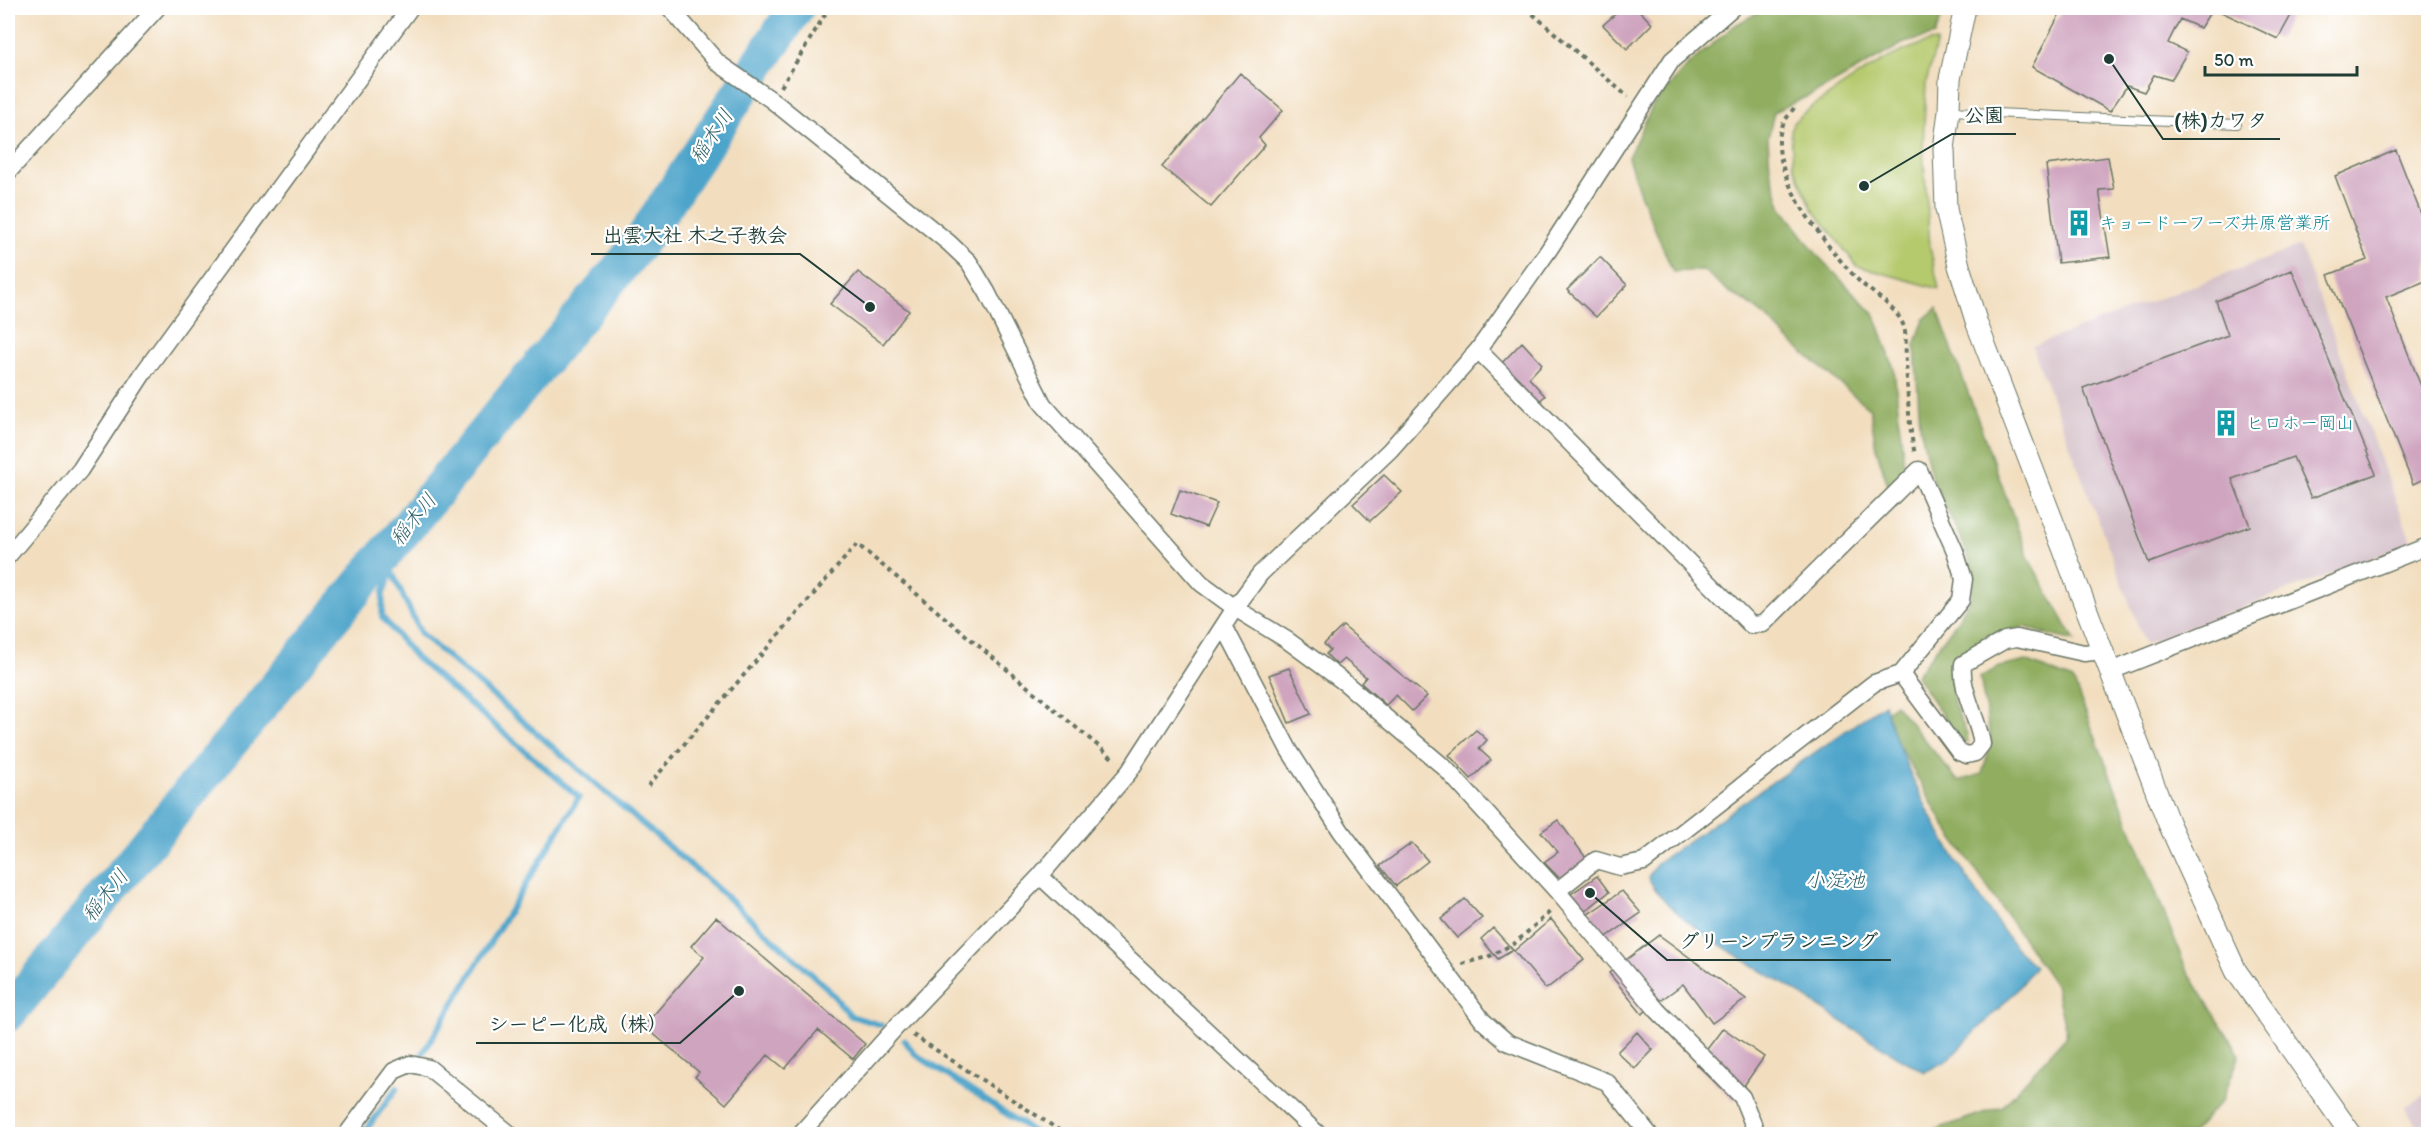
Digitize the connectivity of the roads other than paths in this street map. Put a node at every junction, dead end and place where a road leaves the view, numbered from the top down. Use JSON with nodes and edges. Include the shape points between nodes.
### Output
{"nodes":[{"id":1,"x":157,"y":8,"type":"edge"},
{"id":2,"x":410,"y":8,"type":"edge"},
{"id":3,"x":670,"y":8,"type":"edge"},
{"id":4,"x":1732,"y":8,"type":"edge"},
{"id":5,"x":1965,"y":8,"type":"edge"},
{"id":6,"x":1949,"y":111,"type":"junction"},
{"id":7,"x":2237,"y":124,"type":"dead end"},
{"id":8,"x":8,"y":172,"type":"edge"},
{"id":9,"x":1478,"y":350,"type":"junction"},
{"id":10,"x":2428,"y":546,"type":"edge"},
{"id":11,"x":8,"y":556,"type":"edge"},
{"id":12,"x":1235,"y":608,"type":"junction"},
{"id":13,"x":1224,"y":626,"type":"junction"},
{"id":14,"x":2103,"y":651,"type":"junction"},
{"id":15,"x":2111,"y":670,"type":"junction"},
{"id":16,"x":1901,"y":674,"type":"junction"},
{"id":17,"x":1040,"y":876,"type":"junction"},
{"id":18,"x":1560,"y":895,"type":"junction"},
{"id":19,"x":347,"y":1134,"type":"edge"},
{"id":20,"x":510,"y":1134,"type":"edge"},
{"id":21,"x":800,"y":1134,"type":"edge"},
{"id":22,"x":1318,"y":1134,"type":"edge"},
{"id":23,"x":1649,"y":1134,"type":"edge"},
{"id":24,"x":1757,"y":1134,"type":"edge"},
{"id":25,"x":2351,"y":1134,"type":"edge"}],
"edges":[{"from":1,"to":8,"type":"street"},
{"from":2,"to":11,"type":"street","via":[[144,372],[80,470]]},
{"from":3,"to":12,"type":"street","via":[[718,63],[773,101],[969,262],[1043,404],[1201,583]]},
{"from":4,"to":9,"type":"street","via":[[1672,60],[1548,252]]},
{"from":5,"to":6,"type":"street","via":[[1950,79]]},
{"from":6,"to":7,"type":"lane"},
{"from":6,"to":14,"type":"street","via":[[1944,149],[1946,209],[1959,266],[1977,324]]},
{"from":9,"to":12,"type":"street","via":[[1390,450],[1260,574]]},
{"from":9,"to":16,"type":"street","via":[[1751,625],[1763,624],[1919,470],[1964,579],[1961,600]]},
{"from":10,"to":15,"type":"street"},
{"from":12,"to":13,"type":"street"},
{"from":12,"to":18,"type":"street","via":[[1344,682],[1445,768]]},
{"from":13,"to":17,"type":"street","via":[[1130,772]]},
{"from":13,"to":23,"type":"street","via":[[1289,750],[1341,831],[1483,1021],[1507,1041],[1607,1082]]},
{"from":14,"to":15,"type":"street"},
{"from":14,"to":16,"type":"street","via":[[2084,653],[2017,638],[2004,640],[1963,664],[1962,675],[1982,744],[1975,753],[1966,755],[1959,752]]},
{"from":15,"to":25,"type":"street","via":[[2169,824],[2236,971]]},
{"from":16,"to":18,"type":"street","via":[[1874,683],[1644,862],[1620,867],[1596,860]]},
{"from":17,"to":21,"type":"street"},
{"from":17,"to":22,"type":"street"},
{"from":18,"to":24,"type":"street","via":[[1657,1010],[1742,1097]]},
{"from":19,"to":20,"type":"street","via":[[393,1071],[410,1064],[429,1068]]}]}
